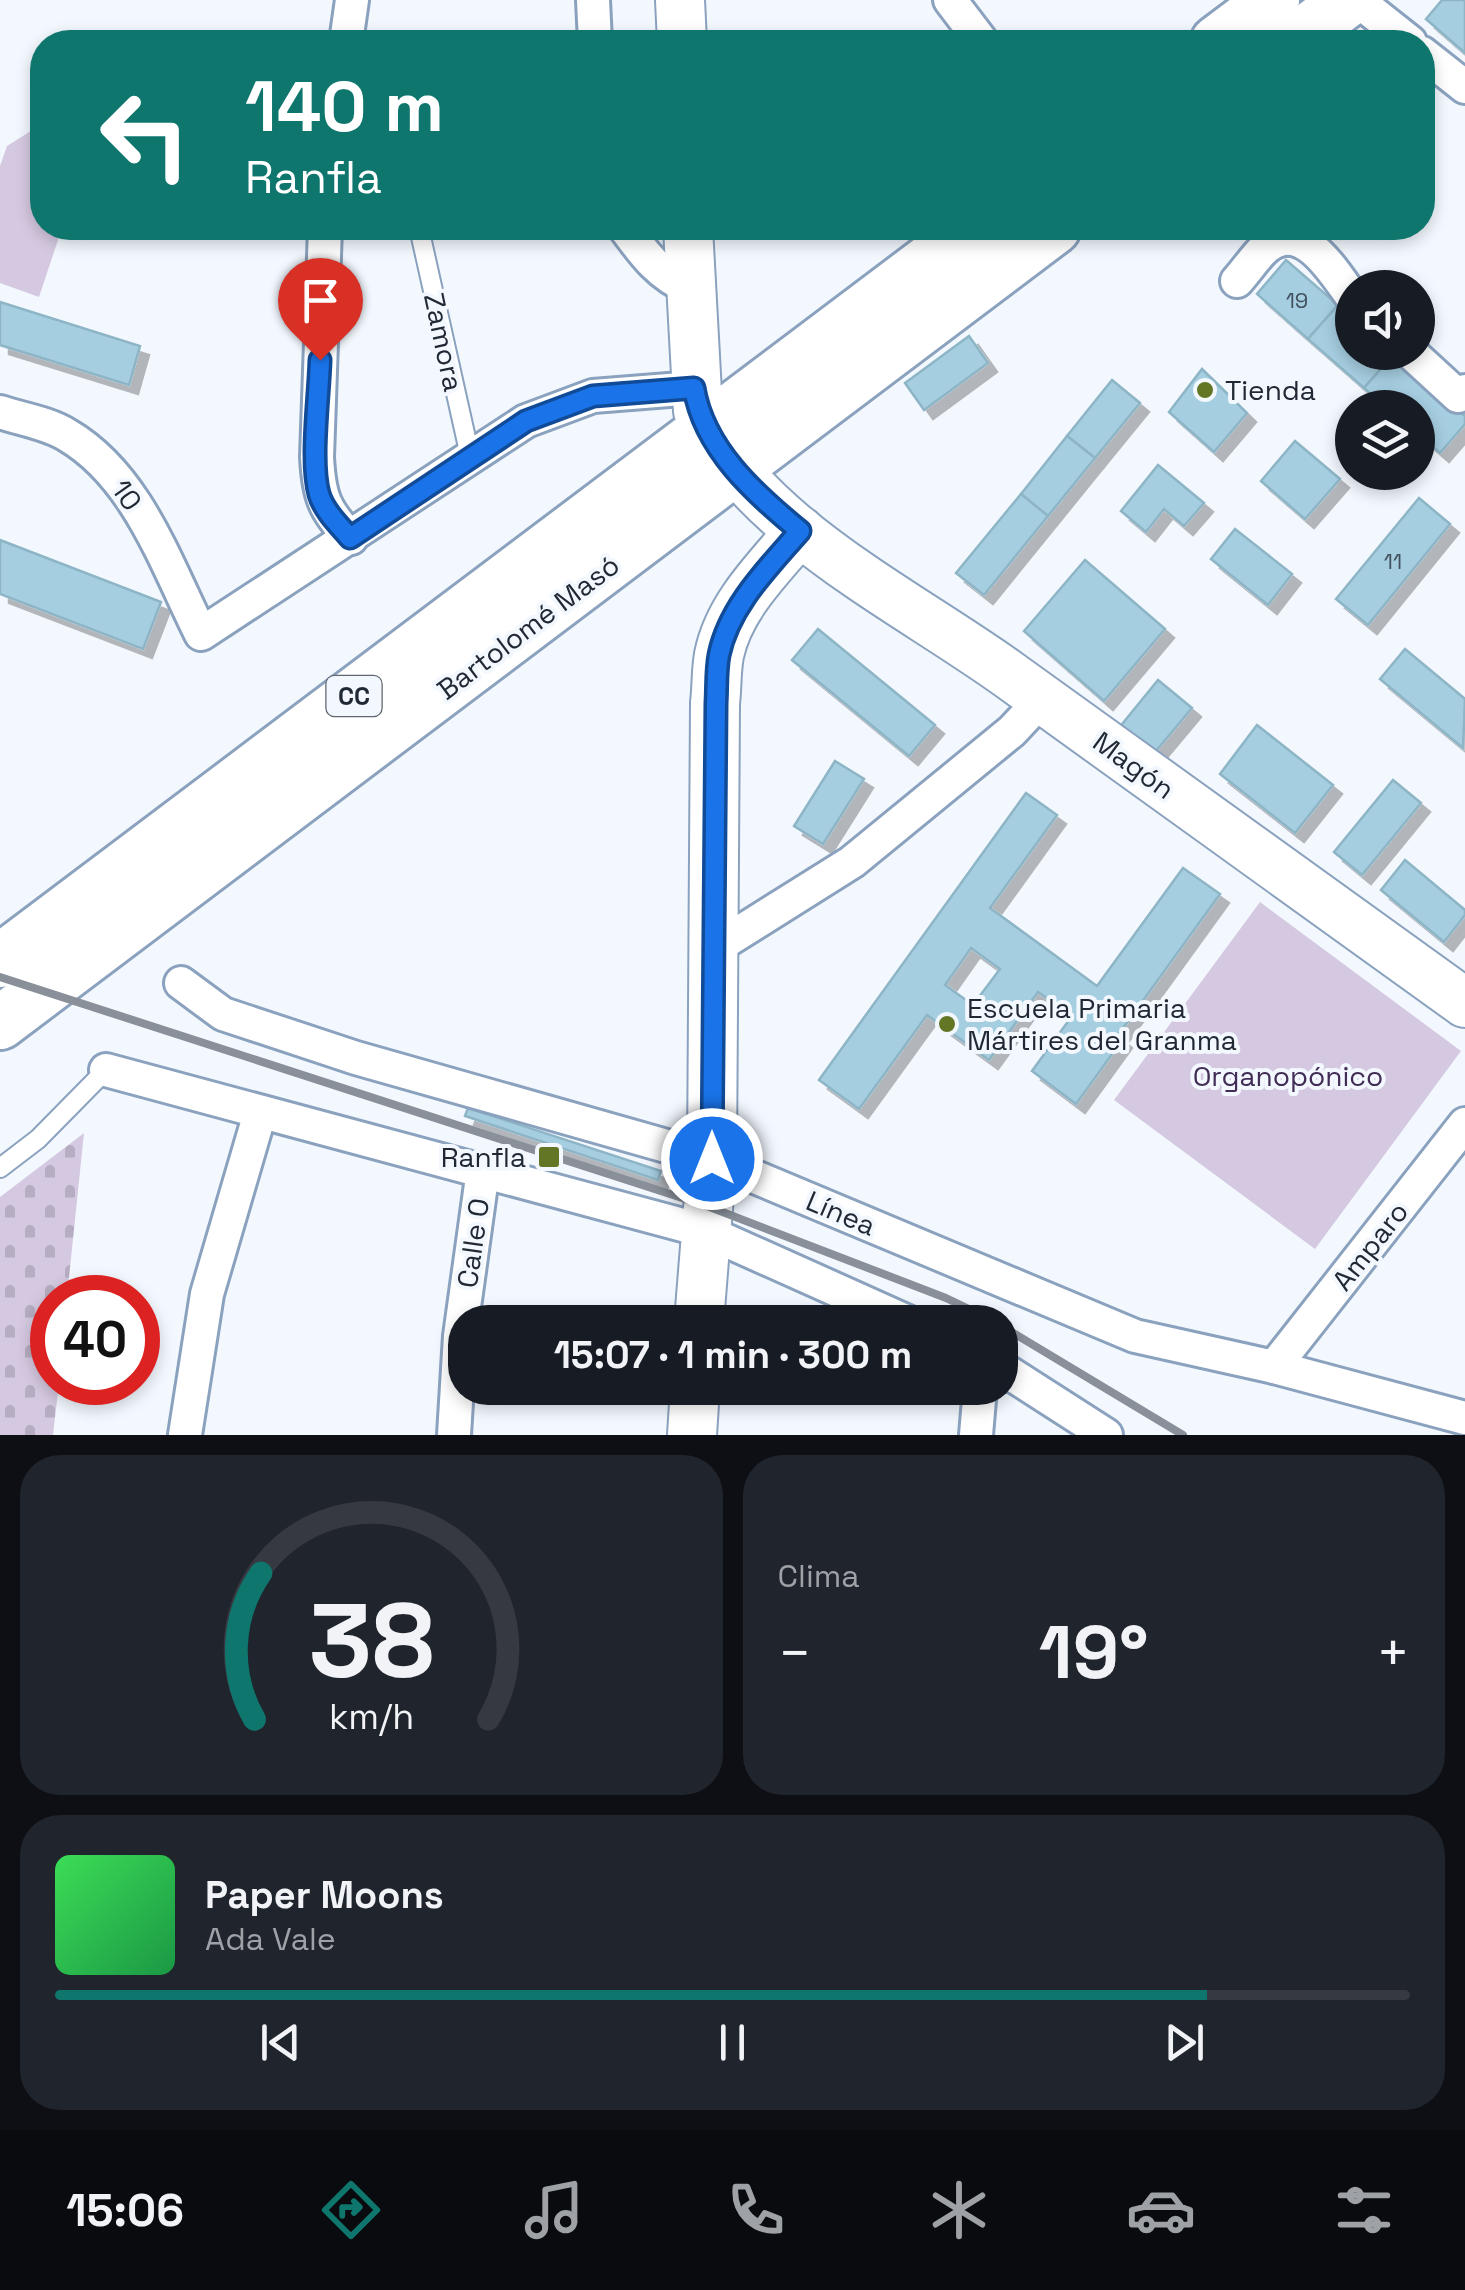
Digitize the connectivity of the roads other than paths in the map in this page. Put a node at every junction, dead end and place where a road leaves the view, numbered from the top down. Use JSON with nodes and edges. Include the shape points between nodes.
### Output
{"nodes":[{"id":1,"x":352,"y":0,"type":"edge"},
{"id":2,"x":593,"y":0,"type":"edge"},
{"id":3,"x":680,"y":0,"type":"edge"},
{"id":4,"x":950,"y":0,"type":"edge"},
{"id":5,"x":1273,"y":0,"type":"edge"},
{"id":6,"x":1348,"y":0,"type":"edge"},
{"id":7,"x":1357,"y":0,"type":"edge"},
{"id":8,"x":348,"y":30,"type":"edge"},
{"id":9,"x":595,"y":30,"type":"edge"},
{"id":10,"x":681,"y":30,"type":"edge"},
{"id":11,"x":973,"y":30,"type":"edge"},
{"id":12,"x":1233,"y":30,"type":"edge"},
{"id":13,"x":1309,"y":30,"type":"edge"},
{"id":14,"x":1395,"y":30,"type":"edge"},
{"id":15,"x":1435,"y":63,"type":"edge"},
{"id":16,"x":1465,"y":87,"type":"edge"},
{"id":17,"x":324,"y":240,"type":"edge"},
{"id":18,"x":422,"y":240,"type":"edge"},
{"id":19,"x":634,"y":240,"type":"edge"},
{"id":20,"x":688,"y":240,"type":"edge"},
{"id":21,"x":957,"y":240,"type":"edge"},
{"id":22,"x":1034,"y":240,"type":"edge"},
{"id":23,"x":1288,"y":240,"type":"edge"},
{"id":24,"x":1294,"y":240,"type":"edge"},
{"id":25,"x":1335,"y":274,"type":"edge"},
{"id":26,"x":1238,"y":280,"type":"dead end"},
{"id":27,"x":690,"y":288,"type":"junction"},
{"id":28,"x":1433,"y":370,"type":"edge"},
{"id":29,"x":1462,"y":393,"type":"edge"},
{"id":30,"x":0,"y":412,"type":"edge"},
{"id":31,"x":712,"y":430,"type":"junction"},
{"id":32,"x":470,"y":456,"type":"junction"},
{"id":33,"x":800,"y":531,"type":"junction"},
{"id":34,"x":350,"y":538,"type":"junction"},
{"id":35,"x":1043,"y":698,"type":"junction"},
{"id":36,"x":715,"y":948,"type":"junction"},
{"id":37,"x":0,"y":961,"type":"edge"},
{"id":38,"x":181,"y":982,"type":"dead end"},
{"id":39,"x":1465,"y":1004,"type":"edge"},
{"id":40,"x":0,"y":1023,"type":"edge"},
{"id":41,"x":106,"y":1070,"type":"joint"},
{"id":42,"x":260,"y":1113,"type":"junction"},
{"id":43,"x":1465,"y":1124,"type":"edge"},
{"id":44,"x":712,"y":1159,"type":"junction"},
{"id":45,"x":0,"y":1168,"type":"edge"},
{"id":46,"x":484,"y":1170,"type":"junction"},
{"id":47,"x":705,"y":1231,"type":"junction"},
{"id":48,"x":700,"y":1305,"type":"edge"},
{"id":49,"x":870,"y":1305,"type":"edge"},
{"id":50,"x":1274,"y":1367,"type":"junction"},
{"id":51,"x":1018,"y":1379,"type":"edge"},
{"id":52,"x":694,"y":1405,"type":"edge"},
{"id":53,"x":979,"y":1405,"type":"edge"},
{"id":54,"x":1465,"y":1418,"type":"edge"},
{"id":55,"x":185,"y":1435,"type":"edge"},
{"id":56,"x":454,"y":1435,"type":"edge"},
{"id":57,"x":692,"y":1435,"type":"edge"},
{"id":58,"x":976,"y":1435,"type":"edge"},
{"id":59,"x":1106,"y":1435,"type":"edge"}],
"edges":[{"from":1,"to":8,"type":"street"},
{"from":2,"to":9,"type":"street"},
{"from":3,"to":10,"type":"street"},
{"from":4,"to":11,"type":"street"},
{"from":5,"to":12,"type":"main road"},
{"from":6,"to":13,"type":"main road"},
{"from":7,"to":14,"type":"street"},
{"from":15,"to":16,"type":"street"},
{"from":17,"to":34,"type":"street","via":[[319,494]]},
{"from":18,"to":32,"type":"lane","name":"Zamora"},
{"from":19,"to":27,"type":"street","via":[[670,280]]},
{"from":20,"to":27,"type":"street"},
{"from":21,"to":31,"type":"main road","name":"Bartolomé Masó","number":"CC"},
{"from":22,"to":31,"type":"main road","name":"Bartolomé Masó","number":"CC"},
{"from":23,"to":26,"type":"street","via":[[1266,247]]},
{"from":24,"to":25,"type":"street","via":[[1315,247]]},
{"from":27,"to":31,"type":"street"},
{"from":28,"to":29,"type":"street"},
{"from":30,"to":34,"type":"street","name":"10","via":[[64,432],[100,457],[135,502],[200,634]]},
{"from":31,"to":32,"type":"street","via":[[593,396],[526,421]]},
{"from":31,"to":33,"type":"street","via":[[762,500]]},
{"from":31,"to":37,"type":"main road","name":"Bartolomé Masó","number":"CC"},
{"from":31,"to":40,"type":"main road","name":"Bartolomé Masó","number":"CC"},
{"from":32,"to":34,"type":"street"},
{"from":33,"to":35,"type":"street","name":"Magón"},
{"from":33,"to":36,"type":"street","via":[[732,618],[719,656]]},
{"from":35,"to":36,"type":"street","via":[[852,862]]},
{"from":35,"to":39,"type":"street","name":"Magón"},
{"from":36,"to":44,"type":"street"},
{"from":38,"to":44,"type":"street","name":"Línea","via":[[222,1014]]},
{"from":41,"to":42,"type":"street"},
{"from":41,"to":45,"type":"lane"},
{"from":42,"to":46,"type":"street"},
{"from":42,"to":55,"type":"street","via":[[207,1294]]},
{"from":43,"to":50,"type":"street","name":"Amparo"},
{"from":44,"to":47,"type":"street"},
{"from":44,"to":50,"type":"street","name":"Línea","via":[[1135,1336]]},
{"from":46,"to":47,"type":"street"},
{"from":46,"to":56,"type":"street","name":"Calle O","via":[[460,1336]]},
{"from":47,"to":48,"type":"street"},
{"from":47,"to":49,"type":"street"},
{"from":50,"to":54,"type":"street","name":"Línea"},
{"from":51,"to":59,"type":"street"},
{"from":52,"to":57,"type":"street"},
{"from":53,"to":58,"type":"street"}]}
